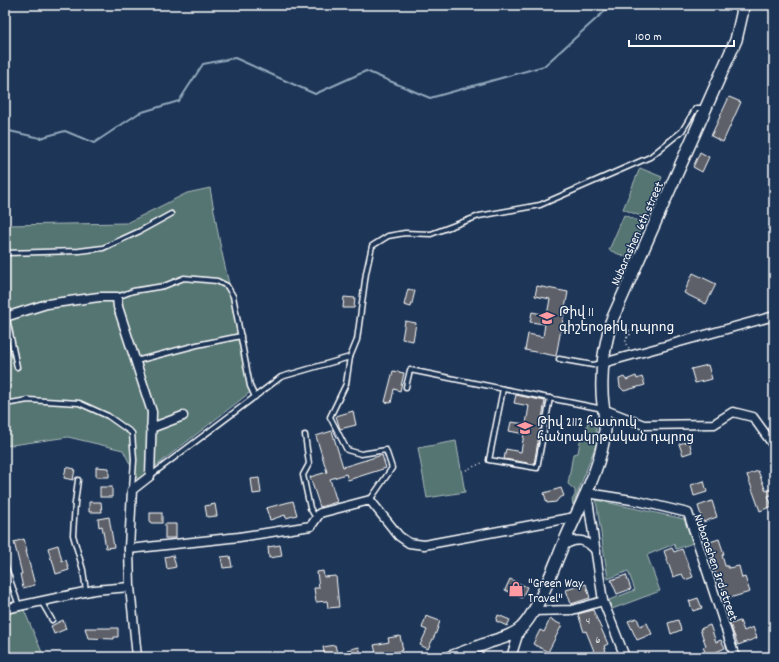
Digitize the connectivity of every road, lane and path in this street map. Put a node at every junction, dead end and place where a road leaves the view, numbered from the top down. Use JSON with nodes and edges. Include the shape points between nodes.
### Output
{"nodes":[{"id":1,"x":743,"y":5,"type":"edge"},
{"id":2,"x":706,"y":108,"type":"junction"},
{"id":3,"x":171,"y":214,"type":"dead end"},
{"id":4,"x":5,"y":253,"type":"edge"},
{"id":5,"x":117,"y":297,"type":"junction"},
{"id":6,"x":6,"y":314,"type":"edge"},
{"id":7,"x":774,"y":316,"type":"edge"},
{"id":8,"x":630,"y":328,"type":"dead end"},
{"id":9,"x":241,"y":336,"type":"junction"},
{"id":10,"x":629,"y":346,"type":"dead end"},
{"id":11,"x":350,"y":357,"type":"junction"},
{"id":12,"x":559,"y":358,"type":"dead end"},
{"id":13,"x":136,"y":362,"type":"junction"},
{"id":14,"x":603,"y":363,"type":"junction"},
{"id":15,"x":17,"y":367,"type":"dead end"},
{"id":16,"x":406,"y":386,"type":"dead end"},
{"id":17,"x":504,"y":389,"type":"junction"},
{"id":18,"x":255,"y":397,"type":"junction"},
{"id":19,"x":550,"y":398,"type":"junction"},
{"id":20,"x":5,"y":404,"type":"edge"},
{"id":21,"x":603,"y":409,"type":"junction"},
{"id":22,"x":183,"y":416,"type":"dead end"},
{"id":23,"x":151,"y":428,"type":"junction"},
{"id":24,"x":305,"y":435,"type":"dead end"},
{"id":25,"x":774,"y":446,"type":"edge"},
{"id":26,"x":490,"y":460,"type":"junction"},
{"id":27,"x":466,"y":470,"type":"dead end"},
{"id":28,"x":150,"y":476,"type":"junction"},
{"id":29,"x":78,"y":480,"type":"dead end"},
{"id":30,"x":132,"y":490,"type":"junction"},
{"id":31,"x":587,"y":493,"type":"junction"},
{"id":32,"x":370,"y":500,"type":"junction"},
{"id":33,"x":575,"y":517,"type":"junction"},
{"id":34,"x":316,"y":519,"type":"junction"},
{"id":35,"x":563,"y":546,"type":"junction"},
{"id":36,"x":128,"y":549,"type":"junction"},
{"id":37,"x":596,"y":551,"type":"junction"},
{"id":38,"x":5,"y":565,"type":"edge"},
{"id":39,"x":130,"y":587,"type":"junction"},
{"id":40,"x":86,"y":592,"type":"junction"},
{"id":41,"x":41,"y":601,"type":"junction"},
{"id":42,"x":603,"y":601,"type":"junction"},
{"id":43,"x":19,"y":606,"type":"junction"},
{"id":44,"x":5,"y":609,"type":"edge"},
{"id":45,"x":534,"y":611,"type":"junction"},
{"id":46,"x":52,"y":620,"type":"dead end"},
{"id":47,"x":520,"y":629,"type":"junction"},
{"id":48,"x":137,"y":657,"type":"edge"},
{"id":49,"x":450,"y":657,"type":"edge"},
{"id":50,"x":511,"y":657,"type":"edge"},
{"id":51,"x":625,"y":657,"type":"edge"},
{"id":52,"x":735,"y":657,"type":"edge"}],
"edges":[{"from":1,"to":2,"type":"main road","name":"Nubarashen 6th street","via":[[736,40]]},
{"from":2,"to":11,"type":"lane","via":[[696,108],[682,131],[650,157],[540,205],[479,216],[430,234],[405,233],[388,236],[372,246],[357,340]]},
{"from":2,"to":14,"type":"main road","name":"Nubarashen 6th street","via":[[612,322],[604,349]]},
{"from":3,"to":4,"type":"lane","via":[[103,248]]},
{"from":5,"to":6,"type":"street","via":[[47,304]]},
{"from":5,"to":9,"type":"lane","via":[[133,291],[164,286],[184,278],[217,281],[227,286],[233,296]]},
{"from":5,"to":13,"type":"street"},
{"from":6,"to":15,"type":"lane"},
{"from":7,"to":14,"type":"street"},
{"from":8,"to":10,"type":"path","via":[[625,343]]},
{"from":9,"to":13,"type":"lane"},
{"from":9,"to":18,"type":"lane","via":[[250,386]]},
{"from":11,"to":18,"type":"lane","via":[[281,377]]},
{"from":11,"to":32,"type":"lane","via":[[346,384],[330,417],[347,450],[361,454],[386,450],[392,468]]},
{"from":12,"to":14,"type":"lane","via":[[593,365]]},
{"from":13,"to":23,"type":"street","via":[[152,412]]},
{"from":14,"to":21,"type":"main road","name":"Nubarashen 6th street"},
{"from":16,"to":17,"type":"lane","via":[[410,370]]},
{"from":17,"to":19,"type":"lane"},
{"from":17,"to":26,"type":"lane"},
{"from":18,"to":28,"type":"lane"},
{"from":19,"to":21,"type":"lane"},
{"from":19,"to":26,"type":"lane","via":[[536,468]]},
{"from":20,"to":30,"type":"lane","via":[[28,400],[79,403],[108,416],[132,433]]},
{"from":21,"to":25,"type":"street","via":[[644,425],[714,424],[733,412],[753,417]]},
{"from":21,"to":31,"type":"main road","name":"Nubarashen 6th street","via":[[605,428],[602,450]]},
{"from":22,"to":23,"type":"street"},
{"from":23,"to":28,"type":"street"},
{"from":24,"to":34,"type":"lane","via":[[309,464],[303,475],[310,508]]},
{"from":26,"to":27,"type":"path"},
{"from":28,"to":30,"type":"street"},
{"from":29,"to":40,"type":"lane","via":[[73,535]]},
{"from":30,"to":36,"type":"street"},
{"from":31,"to":33,"type":"main road","name":"Nubarashen 6th street"},
{"from":31,"to":37,"type":"street"},
{"from":31,"to":52,"type":"street","name":"Nubarashen 3rd street","via":[[638,501],[688,513]]},
{"from":32,"to":33,"type":"street","via":[[399,536],[409,543],[424,545]]},
{"from":32,"to":34,"type":"street","via":[[320,513]]},
{"from":33,"to":35,"type":"main road","name":"Nubarashen 6th street"},
{"from":34,"to":36,"type":"street","via":[[311,526]]},
{"from":35,"to":37,"type":"street","via":[[573,540],[582,540]]},
{"from":35,"to":45,"type":"main road","name":"Nubarashen 6th street"},
{"from":36,"to":39,"type":"street"},
{"from":37,"to":42,"type":"street"},
{"from":38,"to":43,"type":"lane"},
{"from":39,"to":40,"type":"street"},
{"from":39,"to":48,"type":"street"},
{"from":40,"to":41,"type":"street"},
{"from":41,"to":43,"type":"street"},
{"from":41,"to":46,"type":"lane"},
{"from":42,"to":45,"type":"street","via":[[572,610]]},
{"from":42,"to":51,"type":"street"},
{"from":43,"to":44,"type":"street"},
{"from":45,"to":47,"type":"main road","name":"Nubarashen 6th street"},
{"from":47,"to":49,"type":"main road","name":"Nubarashen 6th street","via":[[507,637]]},
{"from":47,"to":50,"type":"street"}]}
